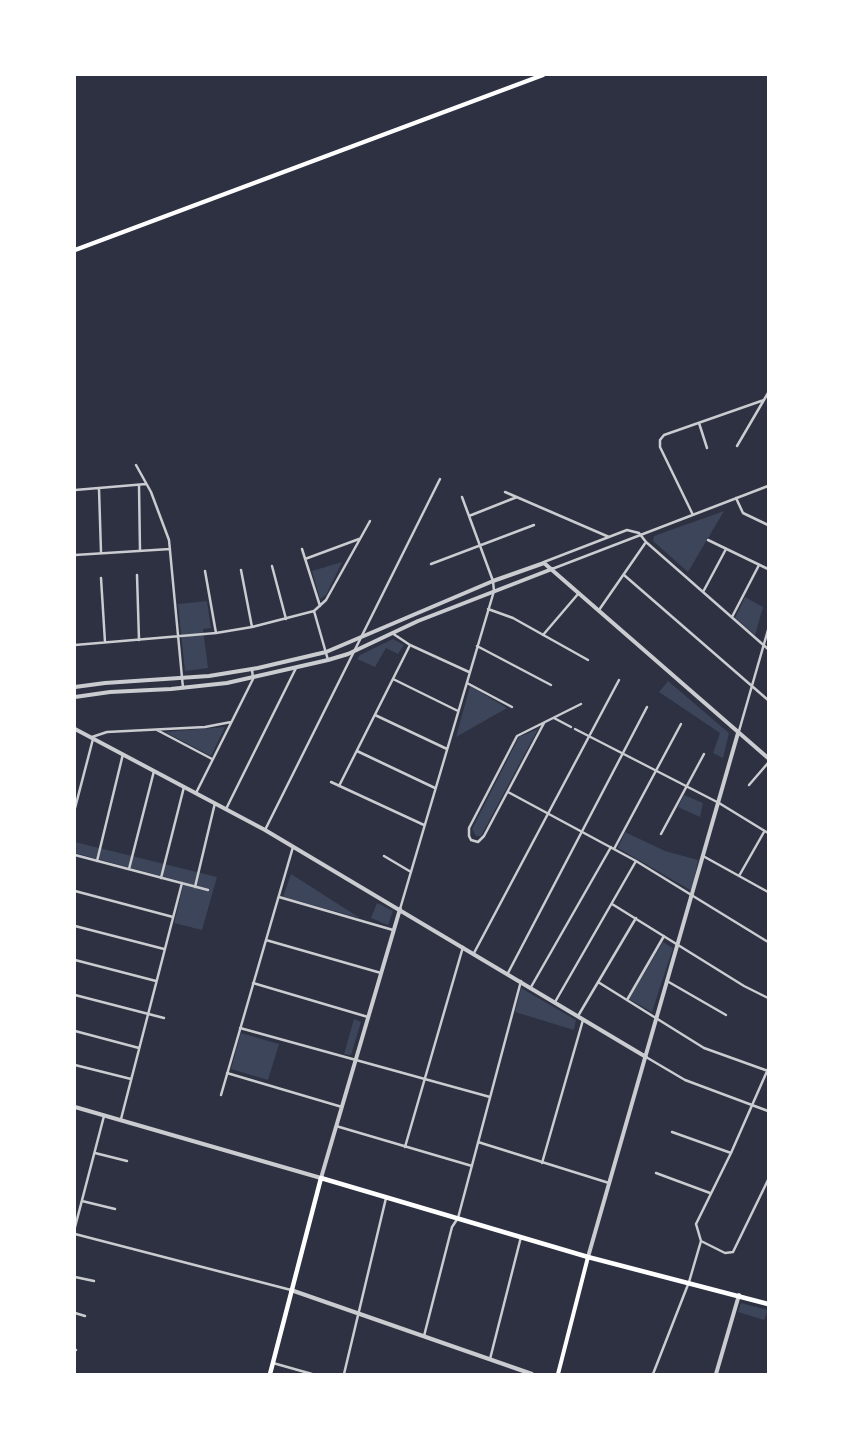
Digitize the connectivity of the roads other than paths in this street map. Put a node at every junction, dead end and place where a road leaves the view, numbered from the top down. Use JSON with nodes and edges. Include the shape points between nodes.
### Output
{"nodes":[{"id":1,"x":543,"y":75,"type":"edge"},
{"id":2,"x":75,"y":250,"type":"edge"},
{"id":3,"x":768,"y":393,"type":"edge"},
{"id":4,"x":764,"y":400,"type":"junction"},
{"id":5,"x":699,"y":423,"type":"junction"},
{"id":6,"x":737,"y":446,"type":"dead end"},
{"id":7,"x":707,"y":448,"type":"dead end"},
{"id":8,"x":136,"y":465,"type":"dead end"},
{"id":9,"x":440,"y":479,"type":"dead end"},
{"id":10,"x":146,"y":484,"type":"junction"},
{"id":11,"x":139,"y":486,"type":"junction"},
{"id":12,"x":768,"y":486,"type":"edge"},
{"id":13,"x":99,"y":488,"type":"junction"},
{"id":14,"x":75,"y":490,"type":"edge"},
{"id":15,"x":506,"y":492,"type":"dead end"},
{"id":16,"x":462,"y":497,"type":"dead end"},
{"id":17,"x":517,"y":497,"type":"junction"},
{"id":18,"x":736,"y":498,"type":"junction"},
{"id":19,"x":693,"y":515,"type":"junction"},
{"id":20,"x":469,"y":516,"type":"junction"},
{"id":21,"x":370,"y":521,"type":"dead end"},
{"id":22,"x":534,"y":525,"type":"dead end"},
{"id":23,"x":768,"y":525,"type":"edge"},
{"id":24,"x":641,"y":535,"type":"junction"},
{"id":25,"x":609,"y":537,"type":"junction"},
{"id":26,"x":360,"y":538,"type":"junction"},
{"id":27,"x":708,"y":540,"type":"dead end"},
{"id":28,"x":646,"y":542,"type":"junction"},
{"id":29,"x":480,"y":545,"type":"junction"},
{"id":30,"x":170,"y":549,"type":"junction"},
{"id":31,"x":302,"y":549,"type":"dead end"},
{"id":32,"x":726,"y":549,"type":"junction"},
{"id":33,"x":140,"y":551,"type":"junction"},
{"id":34,"x":101,"y":552,"type":"junction"},
{"id":35,"x":75,"y":555,"type":"edge"},
{"id":36,"x":305,"y":559,"type":"junction"},
{"id":37,"x":544,"y":562,"type":"junction"},
{"id":38,"x":431,"y":564,"type":"dead end"},
{"id":39,"x":759,"y":565,"type":"junction"},
{"id":40,"x":272,"y":566,"type":"dead end"},
{"id":41,"x":552,"y":569,"type":"junction"},
{"id":42,"x":768,"y":569,"type":"edge"},
{"id":43,"x":241,"y":570,"type":"dead end"},
{"id":44,"x":205,"y":571,"type":"dead end"},
{"id":45,"x":137,"y":575,"type":"dead end"},
{"id":46,"x":624,"y":575,"type":"junction"},
{"id":47,"x":101,"y":578,"type":"dead end"},
{"id":48,"x":493,"y":581,"type":"junction"},
{"id":49,"x":494,"y":591,"type":"junction"},
{"id":50,"x":704,"y":592,"type":"junction"},
{"id":51,"x":578,"y":594,"type":"junction"},
{"id":52,"x":320,"y":606,"type":"junction"},
{"id":53,"x":488,"y":609,"type":"junction"},
{"id":54,"x":314,"y":611,"type":"junction"},
{"id":55,"x":599,"y":612,"type":"junction"},
{"id":56,"x":732,"y":617,"type":"junction"},
{"id":57,"x":286,"y":619,"type":"junction"},
{"id":58,"x":252,"y":627,"type":"junction"},
{"id":59,"x":768,"y":630,"type":"edge"},
{"id":60,"x":216,"y":633,"type":"junction"},
{"id":61,"x":392,"y":633,"type":"junction"},
{"id":62,"x":543,"y":635,"type":"junction"},
{"id":63,"x":363,"y":636,"type":"junction"},
{"id":64,"x":177,"y":638,"type":"junction"},
{"id":65,"x":139,"y":640,"type":"junction"},
{"id":66,"x":105,"y":642,"type":"junction"},
{"id":67,"x":75,"y":645,"type":"edge"},
{"id":68,"x":410,"y":645,"type":"junction"},
{"id":69,"x":764,"y":645,"type":"junction"},
{"id":70,"x":477,"y":646,"type":"junction"},
{"id":71,"x":768,"y":649,"type":"edge"},
{"id":72,"x":355,"y":651,"type":"junction"},
{"id":73,"x":326,"y":652,"type":"junction"},
{"id":74,"x":328,"y":660,"type":"junction"},
{"id":75,"x":588,"y":660,"type":"dead end"},
{"id":76,"x":296,"y":668,"type":"junction"},
{"id":77,"x":252,"y":669,"type":"junction"},
{"id":78,"x":470,"y":672,"type":"junction"},
{"id":79,"x":253,"y":678,"type":"junction"},
{"id":80,"x":182,"y":679,"type":"junction"},
{"id":81,"x":393,"y":679,"type":"junction"},
{"id":82,"x":619,"y":680,"type":"dead end"},
{"id":83,"x":466,"y":682,"type":"junction"},
{"id":84,"x":551,"y":685,"type":"dead end"},
{"id":85,"x":752,"y":686,"type":"junction"},
{"id":86,"x":75,"y":687,"type":"edge"},
{"id":87,"x":183,"y":688,"type":"junction"},
{"id":88,"x":75,"y":697,"type":"edge"},
{"id":89,"x":768,"y":700,"type":"edge"},
{"id":90,"x":581,"y":704,"type":"dead end"},
{"id":91,"x":512,"y":707,"type":"dead end"},
{"id":92,"x":647,"y":707,"type":"dead end"},
{"id":93,"x":458,"y":711,"type":"junction"},
{"id":94,"x":375,"y":715,"type":"junction"},
{"id":95,"x":554,"y":718,"type":"junction"},
{"id":96,"x":231,"y":722,"type":"junction"},
{"id":97,"x":544,"y":723,"type":"junction"},
{"id":98,"x":682,"y":724,"type":"dead end"},
{"id":99,"x":571,"y":727,"type":"dead end"},
{"id":100,"x":75,"y":729,"type":"edge"},
{"id":101,"x":575,"y":729,"type":"dead end"},
{"id":102,"x":155,"y":730,"type":"junction"},
{"id":103,"x":738,"y":733,"type":"junction"},
{"id":104,"x":590,"y":737,"type":"junction"},
{"id":105,"x":92,"y":738,"type":"junction"},
{"id":106,"x":447,"y":749,"type":"junction"},
{"id":107,"x":357,"y":751,"type":"junction"},
{"id":108,"x":123,"y":754,"type":"junction"},
{"id":109,"x":623,"y":754,"type":"junction"},
{"id":110,"x":704,"y":754,"type":"dead end"},
{"id":111,"x":768,"y":758,"type":"edge"},
{"id":112,"x":213,"y":759,"type":"junction"},
{"id":113,"x":768,"y":764,"type":"edge"},
{"id":114,"x":656,"y":770,"type":"junction"},
{"id":115,"x":154,"y":771,"type":"junction"},
{"id":116,"x":331,"y":782,"type":"dead end"},
{"id":117,"x":749,"y":785,"type":"dead end"},
{"id":118,"x":339,"y":786,"type":"junction"},
{"id":119,"x":687,"y":786,"type":"junction"},
{"id":120,"x":185,"y":787,"type":"junction"},
{"id":121,"x":435,"y":788,"type":"junction"},
{"id":122,"x":508,"y":792,"type":"junction"},
{"id":123,"x":196,"y":793,"type":"junction"},
{"id":124,"x":215,"y":803,"type":"junction"},
{"id":125,"x":720,"y":803,"type":"junction"},
{"id":126,"x":75,"y":808,"type":"edge"},
{"id":127,"x":226,"y":809,"type":"junction"},
{"id":128,"x":548,"y":815,"type":"junction"},
{"id":129,"x":424,"y":825,"type":"junction"},
{"id":130,"x":265,"y":830,"type":"junction"},
{"id":131,"x":766,"y":832,"type":"edge"},
{"id":132,"x":583,"y":833,"type":"junction"},
{"id":133,"x":661,"y":834,"type":"dead end"},
{"id":134,"x":293,"y":846,"type":"junction"},
{"id":135,"x":611,"y":847,"type":"junction"},
{"id":136,"x":614,"y":849,"type":"junction"},
{"id":137,"x":75,"y":855,"type":"edge"},
{"id":138,"x":384,"y":856,"type":"dead end"},
{"id":139,"x":703,"y":856,"type":"junction"},
{"id":140,"x":97,"y":861,"type":"junction"},
{"id":141,"x":636,"y":861,"type":"junction"},
{"id":142,"x":129,"y":869,"type":"junction"},
{"id":143,"x":411,"y":872,"type":"junction"},
{"id":144,"x":739,"y":876,"type":"junction"},
{"id":145,"x":161,"y":878,"type":"junction"},
{"id":146,"x":182,"y":883,"type":"junction"},
{"id":147,"x":195,"y":887,"type":"junction"},
{"id":148,"x":208,"y":890,"type":"dead end"},
{"id":149,"x":75,"y":892,"type":"edge"},
{"id":150,"x":768,"y":892,"type":"edge"},
{"id":151,"x":692,"y":895,"type":"junction"},
{"id":152,"x":279,"y":897,"type":"junction"},
{"id":153,"x":612,"y":904,"type":"junction"},
{"id":154,"x":400,"y":909,"type":"junction"},
{"id":155,"x":173,"y":917,"type":"junction"},
{"id":156,"x":636,"y":918,"type":"junction"},
{"id":157,"x":75,"y":926,"type":"edge"},
{"id":158,"x":393,"y":930,"type":"junction"},
{"id":159,"x":665,"y":936,"type":"junction"},
{"id":160,"x":266,"y":940,"type":"junction"},
{"id":161,"x":768,"y":942,"type":"edge"},
{"id":162,"x":678,"y":945,"type":"junction"},
{"id":163,"x":464,"y":947,"type":"junction"},
{"id":164,"x":164,"y":949,"type":"junction"},
{"id":165,"x":474,"y":953,"type":"junction"},
{"id":166,"x":75,"y":960,"type":"edge"},
{"id":167,"x":508,"y":973,"type":"junction"},
{"id":168,"x":381,"y":974,"type":"junction"},
{"id":169,"x":156,"y":981,"type":"junction"},
{"id":170,"x":521,"y":981,"type":"junction"},
{"id":171,"x":667,"y":981,"type":"junction"},
{"id":172,"x":598,"y":982,"type":"junction"},
{"id":173,"x":253,"y":983,"type":"junction"},
{"id":174,"x":531,"y":987,"type":"junction"},
{"id":175,"x":75,"y":995,"type":"edge"},
{"id":176,"x":768,"y":998,"type":"edge"},
{"id":177,"x":627,"y":1000,"type":"junction"},
{"id":178,"x":555,"y":1002,"type":"junction"},
{"id":179,"x":148,"y":1014,"type":"junction"},
{"id":180,"x":726,"y":1015,"type":"dead end"},
{"id":181,"x":578,"y":1016,"type":"junction"},
{"id":182,"x":368,"y":1017,"type":"junction"},
{"id":183,"x":164,"y":1018,"type":"dead end"},
{"id":184,"x":657,"y":1018,"type":"junction"},
{"id":185,"x":584,"y":1020,"type":"junction"},
{"id":186,"x":240,"y":1028,"type":"junction"},
{"id":187,"x":75,"y":1031,"type":"edge"},
{"id":188,"x":139,"y":1048,"type":"junction"},
{"id":189,"x":646,"y":1057,"type":"junction"},
{"id":190,"x":356,"y":1060,"type":"junction"},
{"id":191,"x":75,"y":1065,"type":"edge"},
{"id":192,"x":768,"y":1070,"type":"edge"},
{"id":193,"x":227,"y":1073,"type":"junction"},
{"id":194,"x":131,"y":1079,"type":"junction"},
{"id":195,"x":424,"y":1079,"type":"junction"},
{"id":196,"x":221,"y":1095,"type":"dead end"},
{"id":197,"x":490,"y":1097,"type":"junction"},
{"id":198,"x":75,"y":1106,"type":"edge"},
{"id":199,"x":753,"y":1106,"type":"junction"},
{"id":200,"x":342,"y":1107,"type":"junction"},
{"id":201,"x":768,"y":1111,"type":"edge"},
{"id":202,"x":104,"y":1114,"type":"junction"},
{"id":203,"x":121,"y":1119,"type":"junction"},
{"id":204,"x":336,"y":1126,"type":"junction"},
{"id":205,"x":672,"y":1132,"type":"dead end"},
{"id":206,"x":478,"y":1142,"type":"junction"},
{"id":207,"x":405,"y":1147,"type":"junction"},
{"id":208,"x":94,"y":1153,"type":"junction"},
{"id":209,"x":731,"y":1153,"type":"junction"},
{"id":210,"x":127,"y":1161,"type":"dead end"},
{"id":211,"x":542,"y":1163,"type":"junction"},
{"id":212,"x":472,"y":1166,"type":"junction"},
{"id":213,"x":656,"y":1173,"type":"dead end"},
{"id":214,"x":321,"y":1178,"type":"junction"},
{"id":215,"x":768,"y":1180,"type":"edge"},
{"id":216,"x":609,"y":1183,"type":"junction"},
{"id":217,"x":710,"y":1193,"type":"junction"},
{"id":218,"x":387,"y":1197,"type":"junction"},
{"id":219,"x":82,"y":1201,"type":"junction"},
{"id":220,"x":115,"y":1209,"type":"dead end"},
{"id":221,"x":458,"y":1218,"type":"junction"},
{"id":222,"x":75,"y":1227,"type":"edge"},
{"id":223,"x":75,"y":1234,"type":"edge"},
{"id":224,"x":521,"y":1237,"type":"junction"},
{"id":225,"x":701,"y":1241,"type":"junction"},
{"id":226,"x":588,"y":1257,"type":"junction"},
{"id":227,"x":75,"y":1277,"type":"edge"},
{"id":228,"x":94,"y":1282,"type":"dead end"},
{"id":229,"x":689,"y":1282,"type":"junction"},
{"id":230,"x":291,"y":1290,"type":"junction"},
{"id":231,"x":739,"y":1295,"type":"junction"},
{"id":232,"x":768,"y":1304,"type":"edge"},
{"id":233,"x":75,"y":1314,"type":"edge"},
{"id":234,"x":359,"y":1314,"type":"junction"},
{"id":235,"x":85,"y":1316,"type":"dead end"},
{"id":236,"x":424,"y":1336,"type":"junction"},
{"id":237,"x":490,"y":1359,"type":"junction"},
{"id":238,"x":273,"y":1362,"type":"junction"},
{"id":239,"x":270,"y":1374,"type":"edge"},
{"id":240,"x":312,"y":1374,"type":"edge"},
{"id":241,"x":344,"y":1374,"type":"edge"},
{"id":242,"x":532,"y":1374,"type":"edge"},
{"id":243,"x":558,"y":1374,"type":"edge"},
{"id":244,"x":653,"y":1374,"type":"edge"},
{"id":245,"x":716,"y":1374,"type":"edge"}],
"edges":[{"from":1,"to":2,"type":"main road"},
{"from":3,"to":4,"type":"street"},
{"from":4,"to":5,"type":"street"},
{"from":4,"to":6,"type":"street"},
{"from":5,"to":7,"type":"street"},
{"from":5,"to":19,"type":"street","via":[[664,435],[660,440],[660,447]]},
{"from":8,"to":10,"type":"street"},
{"from":9,"to":63,"type":"street"},
{"from":10,"to":11,"type":"street"},
{"from":10,"to":30,"type":"street"},
{"from":11,"to":13,"type":"street"},
{"from":11,"to":33,"type":"street"},
{"from":12,"to":18,"type":"street"},
{"from":13,"to":14,"type":"street"},
{"from":13,"to":34,"type":"street"},
{"from":15,"to":17,"type":"street"},
{"from":16,"to":20,"type":"street"},
{"from":17,"to":20,"type":"street"},
{"from":17,"to":25,"type":"street"},
{"from":18,"to":19,"type":"street"},
{"from":18,"to":23,"type":"street","via":[[743,513]]},
{"from":19,"to":24,"type":"street"},
{"from":20,"to":29,"type":"street"},
{"from":21,"to":26,"type":"street"},
{"from":22,"to":29,"type":"street"},
{"from":24,"to":25,"type":"street","via":[[629,529]]},
{"from":24,"to":28,"type":"street"},
{"from":24,"to":41,"type":"street"},
{"from":25,"to":37,"type":"street"},
{"from":26,"to":36,"type":"street"},
{"from":26,"to":52,"type":"street"},
{"from":27,"to":32,"type":"street"},
{"from":28,"to":46,"type":"street"},
{"from":28,"to":50,"type":"street"},
{"from":29,"to":38,"type":"street"},
{"from":29,"to":48,"type":"street"},
{"from":30,"to":33,"type":"street"},
{"from":30,"to":64,"type":"street"},
{"from":31,"to":36,"type":"street"},
{"from":32,"to":39,"type":"street"},
{"from":32,"to":50,"type":"street"},
{"from":33,"to":34,"type":"street"},
{"from":34,"to":35,"type":"street"},
{"from":36,"to":52,"type":"street"},
{"from":37,"to":41,"type":"street"},
{"from":37,"to":48,"type":"street"},
{"from":39,"to":42,"type":"street"},
{"from":39,"to":56,"type":"street"},
{"from":40,"to":57,"type":"street"},
{"from":41,"to":49,"type":"street"},
{"from":41,"to":51,"type":"street"},
{"from":43,"to":58,"type":"street"},
{"from":44,"to":60,"type":"street"},
{"from":45,"to":65,"type":"street"},
{"from":46,"to":55,"type":"street"},
{"from":46,"to":85,"type":"street"},
{"from":47,"to":66,"type":"street"},
{"from":48,"to":49,"type":"street"},
{"from":48,"to":63,"type":"street"},
{"from":49,"to":53,"type":"street"},
{"from":49,"to":61,"type":"street"},
{"from":50,"to":56,"type":"street"},
{"from":51,"to":55,"type":"street"},
{"from":51,"to":62,"type":"street"},
{"from":52,"to":54,"type":"street"},
{"from":53,"to":62,"type":"street","via":[[513,618]]},
{"from":53,"to":70,"type":"street"},
{"from":54,"to":57,"type":"street"},
{"from":54,"to":73,"type":"street"},
{"from":55,"to":103,"type":"street"},
{"from":56,"to":69,"type":"street"},
{"from":57,"to":58,"type":"street"},
{"from":58,"to":60,"type":"street"},
{"from":59,"to":69,"type":"street"},
{"from":60,"to":64,"type":"street"},
{"from":61,"to":68,"type":"street"},
{"from":61,"to":72,"type":"street"},
{"from":62,"to":75,"type":"street"},
{"from":63,"to":72,"type":"street"},
{"from":63,"to":73,"type":"street"},
{"from":64,"to":65,"type":"street"},
{"from":64,"to":80,"type":"street"},
{"from":65,"to":66,"type":"street"},
{"from":66,"to":67,"type":"street"},
{"from":68,"to":78,"type":"street"},
{"from":68,"to":81,"type":"street"},
{"from":69,"to":71,"type":"street"},
{"from":69,"to":85,"type":"street"},
{"from":70,"to":78,"type":"street"},
{"from":70,"to":84,"type":"street"},
{"from":72,"to":74,"type":"street"},
{"from":72,"to":130,"type":"street"},
{"from":73,"to":74,"type":"street"},
{"from":73,"to":77,"type":"street"},
{"from":74,"to":76,"type":"street"},
{"from":76,"to":79,"type":"street"},
{"from":76,"to":127,"type":"street"},
{"from":77,"to":79,"type":"street"},
{"from":77,"to":80,"type":"street"},
{"from":78,"to":83,"type":"street"},
{"from":79,"to":87,"type":"street"},
{"from":79,"to":96,"type":"street"},
{"from":80,"to":86,"type":"street"},
{"from":80,"to":87,"type":"street"},
{"from":81,"to":93,"type":"street"},
{"from":81,"to":94,"type":"street"},
{"from":82,"to":104,"type":"street"},
{"from":83,"to":91,"type":"street"},
{"from":83,"to":93,"type":"street"},
{"from":85,"to":89,"type":"street"},
{"from":85,"to":103,"type":"street"},
{"from":87,"to":88,"type":"street"},
{"from":90,"to":95,"type":"street"},
{"from":92,"to":109,"type":"street"},
{"from":93,"to":106,"type":"street"},
{"from":94,"to":106,"type":"street"},
{"from":94,"to":107,"type":"street"},
{"from":95,"to":97,"type":"street"},
{"from":95,"to":99,"type":"street"},
{"from":96,"to":102,"type":"street"},
{"from":96,"to":112,"type":"street"},
{"from":97,"to":122,"type":"street"},
{"from":97,"to":122,"type":"street","via":[[517,736],[469,828],[471,840],[478,842],[484,836]]},
{"from":98,"to":114,"type":"street"},
{"from":100,"to":105,"type":"street"},
{"from":101,"to":104,"type":"street"},
{"from":102,"to":105,"type":"street","via":[[108,732]]},
{"from":102,"to":112,"type":"street"},
{"from":103,"to":111,"type":"street"},
{"from":103,"to":125,"type":"street"},
{"from":104,"to":109,"type":"street"},
{"from":104,"to":128,"type":"street"},
{"from":105,"to":108,"type":"street"},
{"from":105,"to":126,"type":"street"},
{"from":106,"to":121,"type":"street"},
{"from":107,"to":118,"type":"street"},
{"from":107,"to":121,"type":"street"},
{"from":108,"to":115,"type":"street"},
{"from":108,"to":140,"type":"street"},
{"from":109,"to":114,"type":"street"},
{"from":109,"to":132,"type":"street"},
{"from":110,"to":119,"type":"street"},
{"from":112,"to":123,"type":"street"},
{"from":113,"to":117,"type":"street"},
{"from":114,"to":119,"type":"street"},
{"from":114,"to":136,"type":"street"},
{"from":115,"to":120,"type":"street"},
{"from":115,"to":142,"type":"street"},
{"from":116,"to":118,"type":"street"},
{"from":118,"to":129,"type":"street"},
{"from":119,"to":125,"type":"street"},
{"from":119,"to":133,"type":"street"},
{"from":120,"to":123,"type":"street"},
{"from":120,"to":145,"type":"street"},
{"from":121,"to":129,"type":"street"},
{"from":122,"to":128,"type":"street"},
{"from":123,"to":124,"type":"street"},
{"from":124,"to":127,"type":"street"},
{"from":124,"to":147,"type":"street"},
{"from":125,"to":131,"type":"street"},
{"from":125,"to":139,"type":"street"},
{"from":127,"to":130,"type":"street"},
{"from":128,"to":132,"type":"street"},
{"from":128,"to":165,"type":"street"},
{"from":129,"to":143,"type":"street"},
{"from":130,"to":134,"type":"street"},
{"from":131,"to":144,"type":"street"},
{"from":132,"to":135,"type":"street"},
{"from":132,"to":167,"type":"street"},
{"from":134,"to":152,"type":"street"},
{"from":134,"to":154,"type":"street"},
{"from":135,"to":136,"type":"street"},
{"from":135,"to":174,"type":"street"},
{"from":136,"to":141,"type":"street"},
{"from":137,"to":140,"type":"street"},
{"from":138,"to":143,"type":"street"},
{"from":139,"to":144,"type":"street"},
{"from":139,"to":151,"type":"street"},
{"from":140,"to":142,"type":"street"},
{"from":141,"to":151,"type":"street"},
{"from":141,"to":153,"type":"street"},
{"from":142,"to":145,"type":"street"},
{"from":143,"to":154,"type":"street"},
{"from":144,"to":150,"type":"street"},
{"from":145,"to":146,"type":"street"},
{"from":146,"to":147,"type":"street"},
{"from":146,"to":155,"type":"street"},
{"from":147,"to":148,"type":"street"},
{"from":149,"to":155,"type":"street"},
{"from":151,"to":161,"type":"street"},
{"from":151,"to":162,"type":"street"},
{"from":152,"to":158,"type":"street"},
{"from":152,"to":160,"type":"street"},
{"from":153,"to":156,"type":"street"},
{"from":153,"to":178,"type":"street"},
{"from":154,"to":158,"type":"street"},
{"from":154,"to":163,"type":"street"},
{"from":155,"to":164,"type":"street"},
{"from":156,"to":159,"type":"street"},
{"from":156,"to":172,"type":"street"},
{"from":157,"to":164,"type":"street"},
{"from":158,"to":168,"type":"street"},
{"from":159,"to":162,"type":"street"},
{"from":159,"to":177,"type":"street"},
{"from":160,"to":168,"type":"street"},
{"from":160,"to":173,"type":"street"},
{"from":162,"to":171,"type":"street"},
{"from":162,"to":176,"type":"street"},
{"from":163,"to":165,"type":"street"},
{"from":163,"to":195,"type":"street"},
{"from":164,"to":169,"type":"street"},
{"from":165,"to":167,"type":"street"},
{"from":166,"to":169,"type":"street"},
{"from":167,"to":170,"type":"street"},
{"from":168,"to":182,"type":"street"},
{"from":169,"to":179,"type":"street"},
{"from":170,"to":174,"type":"street"},
{"from":170,"to":197,"type":"street"},
{"from":171,"to":180,"type":"street"},
{"from":171,"to":184,"type":"street"},
{"from":172,"to":177,"type":"street"},
{"from":172,"to":181,"type":"street"},
{"from":173,"to":182,"type":"street"},
{"from":173,"to":186,"type":"street"},
{"from":174,"to":178,"type":"street"},
{"from":175,"to":179,"type":"street"},
{"from":177,"to":184,"type":"street"},
{"from":178,"to":181,"type":"street"},
{"from":179,"to":183,"type":"street"},
{"from":179,"to":188,"type":"street"},
{"from":181,"to":185,"type":"street"},
{"from":182,"to":190,"type":"street"},
{"from":184,"to":189,"type":"street"},
{"from":184,"to":192,"type":"street","via":[[704,1048]]},
{"from":185,"to":189,"type":"street"},
{"from":185,"to":211,"type":"street"},
{"from":186,"to":190,"type":"street"},
{"from":186,"to":193,"type":"street"},
{"from":187,"to":188,"type":"street"},
{"from":188,"to":194,"type":"street"},
{"from":189,"to":199,"type":"street","via":[[685,1080]]},
{"from":189,"to":216,"type":"street"},
{"from":190,"to":195,"type":"street"},
{"from":190,"to":200,"type":"street"},
{"from":191,"to":194,"type":"street"},
{"from":192,"to":199,"type":"street"},
{"from":193,"to":196,"type":"street"},
{"from":193,"to":200,"type":"street"},
{"from":194,"to":203,"type":"street"},
{"from":195,"to":197,"type":"street"},
{"from":195,"to":207,"type":"street"},
{"from":197,"to":206,"type":"street"},
{"from":198,"to":202,"type":"street"},
{"from":199,"to":201,"type":"street"},
{"from":199,"to":209,"type":"street"},
{"from":200,"to":204,"type":"street"},
{"from":202,"to":203,"type":"street"},
{"from":202,"to":208,"type":"street"},
{"from":203,"to":214,"type":"street"},
{"from":204,"to":207,"type":"street"},
{"from":204,"to":214,"type":"street"},
{"from":205,"to":209,"type":"street"},
{"from":206,"to":211,"type":"street"},
{"from":206,"to":212,"type":"street"},
{"from":207,"to":212,"type":"street"},
{"from":208,"to":210,"type":"street"},
{"from":208,"to":219,"type":"street"},
{"from":209,"to":217,"type":"street"},
{"from":211,"to":216,"type":"street"},
{"from":212,"to":221,"type":"street"},
{"from":213,"to":217,"type":"street"},
{"from":214,"to":218,"type":"main road"},
{"from":214,"to":230,"type":"main road"},
{"from":215,"to":225,"type":"street","via":[[733,1252],[725,1253]]},
{"from":216,"to":226,"type":"street"},
{"from":217,"to":225,"type":"street","via":[[696,1224]]},
{"from":218,"to":221,"type":"main road"},
{"from":218,"to":234,"type":"street"},
{"from":219,"to":220,"type":"street"},
{"from":219,"to":222,"type":"street"},
{"from":221,"to":224,"type":"main road"},
{"from":221,"to":236,"type":"street","via":[[452,1227]]},
{"from":223,"to":230,"type":"street"},
{"from":224,"to":226,"type":"main road"},
{"from":224,"to":237,"type":"street"},
{"from":225,"to":229,"type":"street"},
{"from":226,"to":229,"type":"main road"},
{"from":226,"to":243,"type":"main road"},
{"from":227,"to":228,"type":"street"},
{"from":229,"to":231,"type":"main road"},
{"from":229,"to":244,"type":"street"},
{"from":230,"to":234,"type":"street"},
{"from":230,"to":238,"type":"main road"},
{"from":231,"to":232,"type":"main road"},
{"from":231,"to":245,"type":"street"},
{"from":233,"to":235,"type":"street"},
{"from":234,"to":236,"type":"street"},
{"from":234,"to":241,"type":"street"},
{"from":236,"to":237,"type":"street"},
{"from":237,"to":242,"type":"street"},
{"from":238,"to":239,"type":"main road"},
{"from":238,"to":240,"type":"street"}]}
